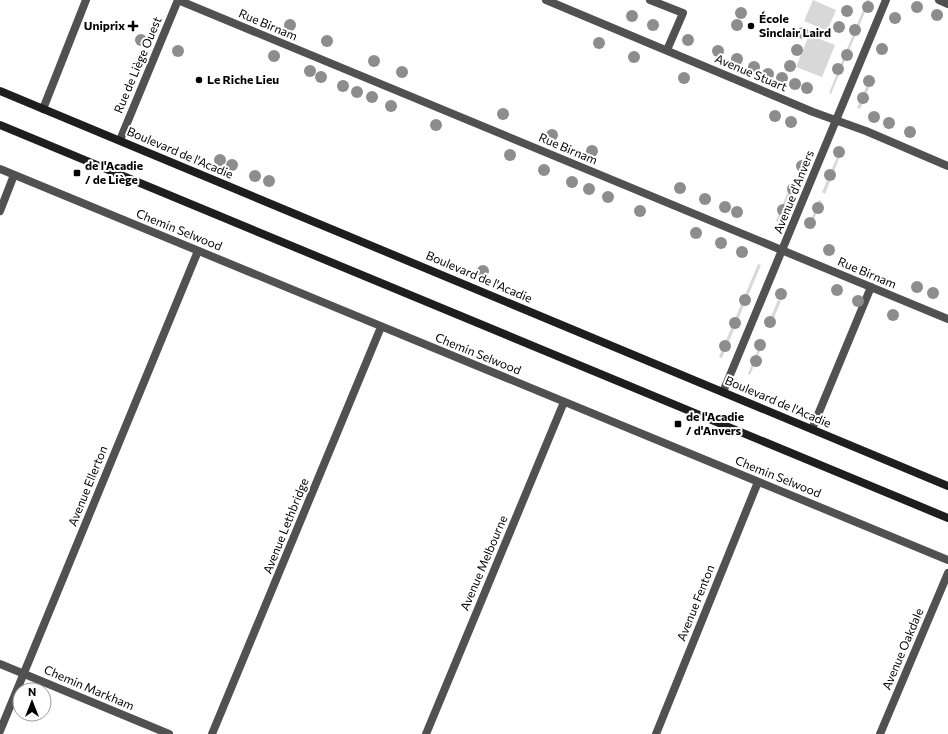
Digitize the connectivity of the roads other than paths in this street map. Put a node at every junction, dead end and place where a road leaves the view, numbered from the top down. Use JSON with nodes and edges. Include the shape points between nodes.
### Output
{"nodes":[{"id":1,"x":86,"y":0,"type":"edge"},
{"id":2,"x":178,"y":0,"type":"edge"},
{"id":3,"x":546,"y":0,"type":"edge"},
{"id":4,"x":650,"y":0,"type":"edge"},
{"id":5,"x":886,"y":0,"type":"edge"},
{"id":6,"x":939,"y":0,"type":"edge"},
{"id":7,"x":948,"y":4,"type":"edge"},
{"id":8,"x":667,"y":50,"type":"junction"},
{"id":9,"x":0,"y":91,"type":"edge"},
{"id":10,"x":42,"y":109,"type":"junction"},
{"id":11,"x":836,"y":120,"type":"junction"},
{"id":12,"x":0,"y":125,"type":"edge"},
{"id":13,"x":120,"y":140,"type":"junction"},
{"id":14,"x":948,"y":166,"type":"edge"},
{"id":15,"x":0,"y":169,"type":"edge"},
{"id":16,"x":14,"y":175,"type":"junction"},
{"id":17,"x":0,"y":211,"type":"edge"},
{"id":18,"x":198,"y":250,"type":"junction"},
{"id":19,"x":782,"y":250,"type":"junction"},
{"id":20,"x":871,"y":287,"type":"junction"},
{"id":21,"x":948,"y":319,"type":"edge"},
{"id":22,"x":381,"y":326,"type":"junction"},
{"id":23,"x":723,"y":392,"type":"junction"},
{"id":24,"x":564,"y":402,"type":"junction"},
{"id":25,"x":812,"y":430,"type":"junction"},
{"id":26,"x":758,"y":482,"type":"junction"},
{"id":27,"x":948,"y":486,"type":"edge"},
{"id":28,"x":948,"y":518,"type":"edge"},
{"id":29,"x":948,"y":560,"type":"edge"},
{"id":30,"x":948,"y":574,"type":"edge"},
{"id":31,"x":0,"y":664,"type":"edge"},
{"id":32,"x":24,"y":673,"type":"junction"},
{"id":33,"x":0,"y":731,"type":"edge"},
{"id":34,"x":170,"y":734,"type":"edge"},
{"id":35,"x":212,"y":734,"type":"edge"},
{"id":36,"x":426,"y":734,"type":"edge"},
{"id":37,"x":656,"y":734,"type":"edge"},
{"id":38,"x":880,"y":734,"type":"edge"}],
"edges":[{"from":1,"to":10,"type":"street"},
{"from":2,"to":13,"type":"street","name":"Rue de Liège Ouest"},
{"from":2,"to":19,"type":"street","name":"Rue Birnam"},
{"from":3,"to":8,"type":"street","name":"Avenue Stuart"},
{"from":4,"to":8,"type":"street","via":[[682,14]]},
{"from":5,"to":11,"type":"street","name":"Avenue d'Anvers"},
{"from":6,"to":7,"type":"street"},
{"from":8,"to":11,"type":"street","name":"Avenue Stuart"},
{"from":9,"to":10,"type":"main road","name":"Boulevard de l'Acadie"},
{"from":10,"to":13,"type":"main road","name":"Boulevard de l'Acadie"},
{"from":11,"to":14,"type":"street","name":"Avenue Stuart"},
{"from":11,"to":19,"type":"street","name":"Avenue d'Anvers"},
{"from":12,"to":28,"type":"main road"},
{"from":13,"to":23,"type":"main road","name":"Boulevard de l'Acadie"},
{"from":15,"to":16,"type":"street","name":"Chemin Selwood"},
{"from":16,"to":17,"type":"street"},
{"from":16,"to":18,"type":"street","name":"Chemin Selwood"},
{"from":18,"to":22,"type":"street","name":"Chemin Selwood"},
{"from":18,"to":32,"type":"street","name":"Avenue Ellerton"},
{"from":19,"to":20,"type":"street","name":"Rue Birnam"},
{"from":19,"to":23,"type":"street","name":"Avenue d'Anvers"},
{"from":20,"to":21,"type":"street","name":"Rue Birnam"},
{"from":20,"to":25,"type":"street"},
{"from":22,"to":24,"type":"street","name":"Chemin Selwood"},
{"from":22,"to":35,"type":"street","name":"Avenue Lethbridge"},
{"from":23,"to":25,"type":"main road","name":"Boulevard de l'Acadie"},
{"from":24,"to":26,"type":"street","name":"Chemin Selwood"},
{"from":24,"to":36,"type":"street","name":"Avenue Melbourne"},
{"from":25,"to":27,"type":"main road","name":"Boulevard de l'Acadie"},
{"from":26,"to":29,"type":"street","name":"Chemin Selwood"},
{"from":26,"to":37,"type":"street","name":"Avenue Fenton"},
{"from":30,"to":38,"type":"street","name":"Avenue Oakdale"},
{"from":31,"to":32,"type":"street","name":"Chemin Markham"},
{"from":32,"to":33,"type":"street","name":"Avenue Ellerton"},
{"from":32,"to":34,"type":"street","name":"Chemin Markham"}]}
